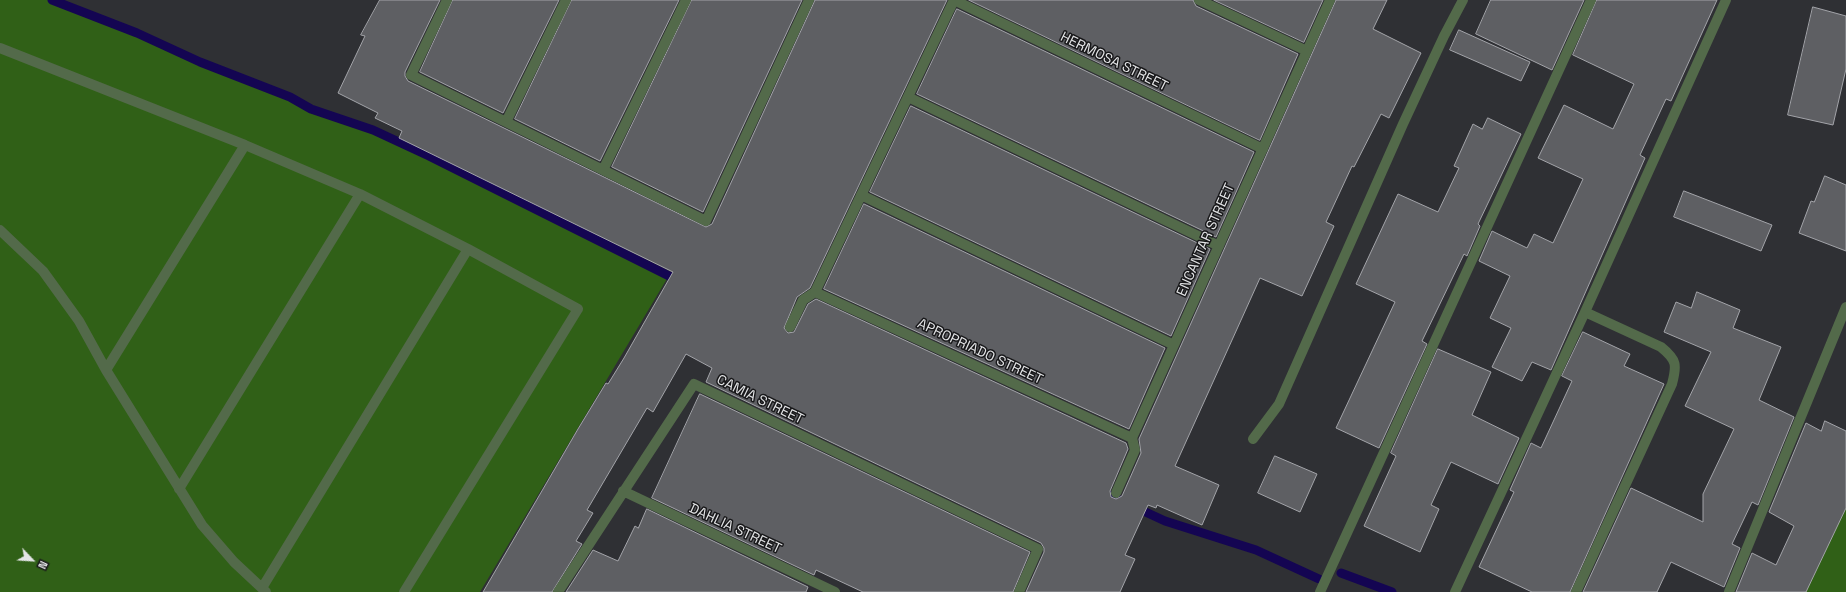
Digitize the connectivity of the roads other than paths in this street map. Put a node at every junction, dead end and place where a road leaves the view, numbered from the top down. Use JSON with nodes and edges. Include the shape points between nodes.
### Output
{"nodes":[{"id":1,"x":447,"y":0,"type":"edge"},
{"id":2,"x":566,"y":0,"type":"edge"},
{"id":3,"x":686,"y":0,"type":"edge"},
{"id":4,"x":809,"y":0,"type":"edge"},
{"id":5,"x":954,"y":0,"type":"edge"},
{"id":6,"x":1199,"y":0,"type":"edge"},
{"id":7,"x":1330,"y":0,"type":"edge"},
{"id":8,"x":1463,"y":0,"type":"edge"},
{"id":9,"x":1591,"y":0,"type":"edge"},
{"id":10,"x":1726,"y":0,"type":"edge"},
{"id":11,"x":1213,"y":3,"type":"edge"},
{"id":12,"x":0,"y":48,"type":"edge"},
{"id":13,"x":1307,"y":52,"type":"junction"},
{"id":14,"x":908,"y":97,"type":"junction"},
{"id":15,"x":506,"y":122,"type":"junction"},
{"id":16,"x":245,"y":145,"type":"junction"},
{"id":17,"x":1263,"y":148,"type":"junction"},
{"id":18,"x":603,"y":170,"type":"junction"},
{"id":19,"x":360,"y":194,"type":"junction"},
{"id":20,"x":861,"y":195,"type":"junction"},
{"id":21,"x":0,"y":230,"type":"edge"},
{"id":22,"x":1219,"y":246,"type":"junction"},
{"id":23,"x":468,"y":249,"type":"junction"},
{"id":24,"x":815,"y":292,"type":"junction"},
{"id":25,"x":1846,"y":307,"type":"edge"},
{"id":26,"x":1585,"y":312,"type":"junction"},
{"id":27,"x":790,"y":327,"type":"dead end"},
{"id":28,"x":1174,"y":345,"type":"junction"},
{"id":29,"x":106,"y":370,"type":"junction"},
{"id":30,"x":1132,"y":438,"type":"junction"},
{"id":31,"x":1253,"y":439,"type":"dead end"},
{"id":32,"x":179,"y":489,"type":"junction"},
{"id":33,"x":623,"y":491,"type":"junction"},
{"id":34,"x":1116,"y":493,"type":"dead end"},
{"id":35,"x":264,"y":590,"type":"edge"},
{"id":36,"x":404,"y":592,"type":"edge"},
{"id":37,"x":558,"y":592,"type":"edge"},
{"id":38,"x":835,"y":592,"type":"edge"},
{"id":39,"x":1019,"y":592,"type":"edge"},
{"id":40,"x":1320,"y":592,"type":"edge"},
{"id":41,"x":1455,"y":592,"type":"edge"},
{"id":42,"x":1576,"y":592,"type":"edge"},
{"id":43,"x":1729,"y":592,"type":"edge"}],
"edges":[{"from":1,"to":15,"type":"street","via":[[411,75]]},
{"from":2,"to":15,"type":"street"},
{"from":3,"to":18,"type":"street"},
{"from":4,"to":18,"type":"street","via":[[706,221]]},
{"from":5,"to":14,"type":"street"},
{"from":5,"to":17,"type":"street","name":"HERMOSA STREET"},
{"from":6,"to":11,"type":"street"},
{"from":7,"to":13,"type":"street","name":"ENCANTAR STREET"},
{"from":8,"to":31,"type":"street","via":[[1403,124],[1279,404]]},
{"from":9,"to":40,"type":"street"},
{"from":10,"to":26,"type":"street"},
{"from":11,"to":13,"type":"street"},
{"from":12,"to":16,"type":"street"},
{"from":13,"to":17,"type":"street","name":"ENCANTAR STREET"},
{"from":14,"to":20,"type":"street"},
{"from":14,"to":22,"type":"street"},
{"from":15,"to":18,"type":"street"},
{"from":16,"to":19,"type":"street"},
{"from":16,"to":29,"type":"street"},
{"from":17,"to":22,"type":"street","name":"ENCANTAR STREET"},
{"from":19,"to":23,"type":"street"},
{"from":19,"to":32,"type":"street"},
{"from":20,"to":24,"type":"street"},
{"from":20,"to":28,"type":"street"},
{"from":21,"to":29,"type":"street","via":[[42,271],[78,321]]},
{"from":22,"to":28,"type":"street","name":"ENCANTAR STREET"},
{"from":23,"to":35,"type":"street"},
{"from":23,"to":36,"type":"street","via":[[578,309]]},
{"from":24,"to":27,"type":"street","via":[[803,300]]},
{"from":24,"to":30,"type":"street","name":"APROPRIADO STREET"},
{"from":25,"to":43,"type":"street"},
{"from":26,"to":41,"type":"street"},
{"from":26,"to":42,"type":"street","via":[[1661,347],[1672,355],[1676,370],[1672,384]]},
{"from":28,"to":30,"type":"street","name":"ENCANTAR STREET"},
{"from":29,"to":32,"type":"street"},
{"from":30,"to":34,"type":"street","name":"ENCANTAR STREET","via":[[1135,450]]},
{"from":32,"to":35,"type":"street","via":[[202,524],[234,562]]},
{"from":33,"to":37,"type":"street","name":"CAMIA STREET"},
{"from":33,"to":38,"type":"street","name":"DAHLIA STREET"},
{"from":33,"to":39,"type":"street","name":"CAMIA STREET","via":[[694,384],[1038,549]]}]}
